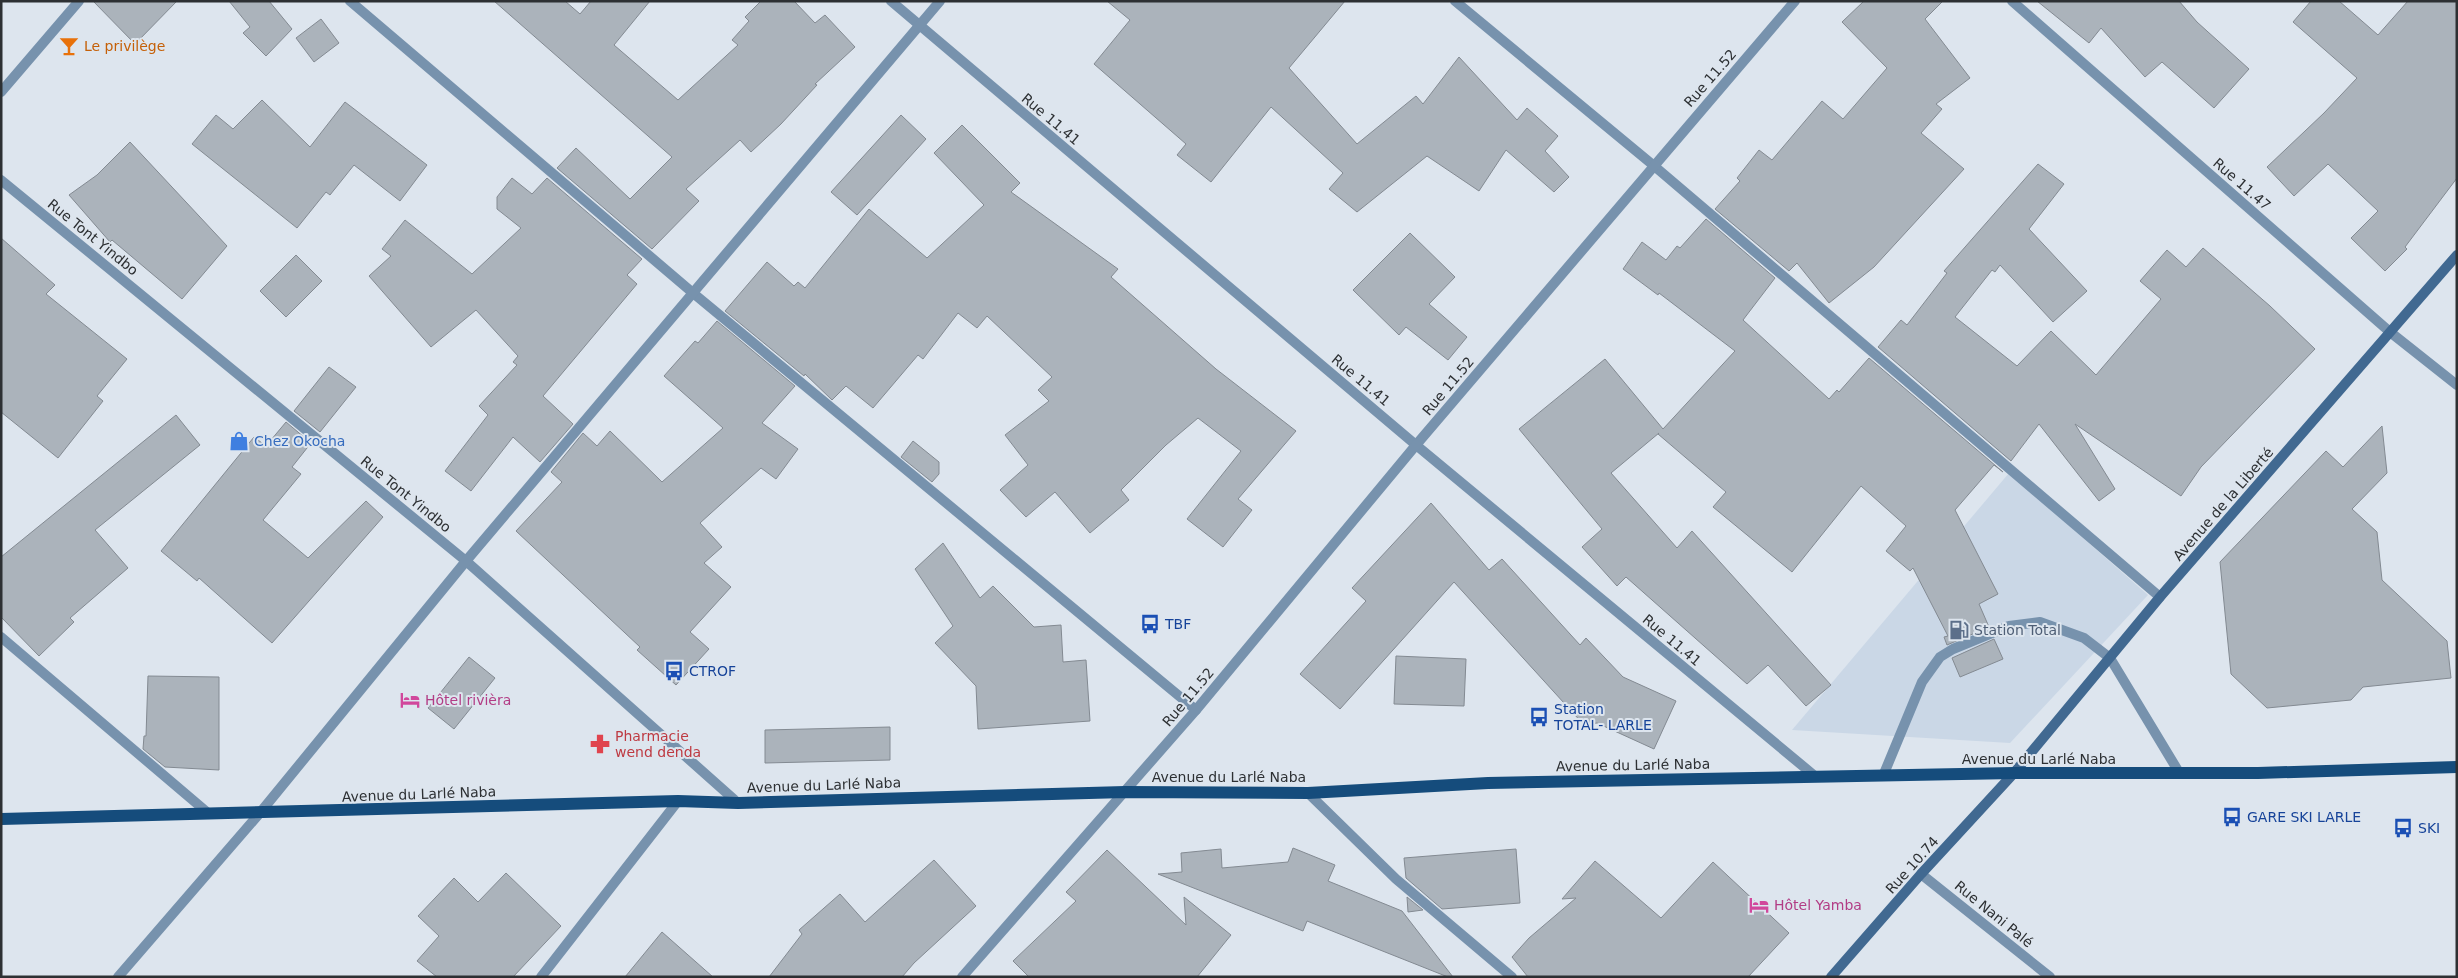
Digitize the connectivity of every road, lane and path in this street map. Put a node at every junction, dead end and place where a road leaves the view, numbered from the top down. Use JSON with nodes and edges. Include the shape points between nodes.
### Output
{"nodes":[{"id":1,"x":79,"y":1,"type":"edge"},
{"id":2,"x":350,"y":1,"type":"edge"},
{"id":3,"x":891,"y":1,"type":"edge"},
{"id":4,"x":940,"y":1,"type":"edge"},
{"id":5,"x":1455,"y":1,"type":"edge"},
{"id":6,"x":1795,"y":1,"type":"edge"},
{"id":7,"x":2012,"y":1,"type":"edge"},
{"id":8,"x":920,"y":26,"type":"junction"},
{"id":9,"x":1,"y":92,"type":"edge"},
{"id":10,"x":1653,"y":165,"type":"junction"},
{"id":11,"x":1,"y":180,"type":"edge"},
{"id":12,"x":2457,"y":255,"type":"edge"},
{"id":13,"x":693,"y":294,"type":"junction"},
{"id":14,"x":2390,"y":332,"type":"junction"},
{"id":15,"x":2457,"y":385,"type":"edge"},
{"id":16,"x":1416,"y":445,"type":"junction"},
{"id":17,"x":466,"y":561,"type":"junction"},
{"id":18,"x":2160,"y":597,"type":"junction"},
{"id":19,"x":1,"y":637,"type":"edge"},
{"id":20,"x":2110,"y":658,"type":"junction"},
{"id":21,"x":1196,"y":710,"type":"junction"},
{"id":22,"x":2457,"y":767,"type":"edge"},
{"id":23,"x":2014,"y":773,"type":"junction"},
{"id":24,"x":2180,"y":774,"type":"junction"},
{"id":25,"x":1884,"y":776,"type":"junction"},
{"id":26,"x":1816,"y":777,"type":"junction"},
{"id":27,"x":1125,"y":792,"type":"junction"},
{"id":28,"x":1308,"y":793,"type":"junction"},
{"id":29,"x":678,"y":801,"type":"junction"},
{"id":30,"x":738,"y":803,"type":"junction"},
{"id":31,"x":208,"y":813,"type":"junction"},
{"id":32,"x":259,"y":814,"type":"junction"},
{"id":33,"x":1,"y":819,"type":"edge"},
{"id":34,"x":1922,"y":874,"type":"junction"},
{"id":35,"x":963,"y":976,"type":"edge"},
{"id":36,"x":118,"y":977,"type":"edge"},
{"id":37,"x":541,"y":977,"type":"edge"},
{"id":38,"x":1512,"y":977,"type":"edge"},
{"id":39,"x":1831,"y":977,"type":"edge"},
{"id":40,"x":2050,"y":977,"type":"edge"}],
"edges":[{"from":1,"to":9,"type":"street"},
{"from":2,"to":13,"type":"street"},
{"from":3,"to":8,"type":"street","name":"Rue 11.41"},
{"from":4,"to":8,"type":"street"},
{"from":5,"to":10,"type":"street"},
{"from":6,"to":10,"type":"street","name":"Rue 11.52"},
{"from":7,"to":14,"type":"street","name":"Rue 11.47"},
{"from":8,"to":13,"type":"street"},
{"from":8,"to":16,"type":"street","name":"Rue 11.41"},
{"from":10,"to":16,"type":"street","name":"Rue 11.52"},
{"from":10,"to":18,"type":"street"},
{"from":11,"to":17,"type":"street","name":"Rue Tont Yindbo"},
{"from":12,"to":14,"type":"main road","name":"Avenue de la Liberté"},
{"from":13,"to":17,"type":"street"},
{"from":13,"to":21,"type":"street"},
{"from":14,"to":15,"type":"street","name":"Rue 11.47"},
{"from":14,"to":18,"type":"main road","name":"Avenue de la Liberté"},
{"from":16,"to":21,"type":"street","name":"Rue 11.52"},
{"from":16,"to":26,"type":"street","name":"Rue 11.41"},
{"from":17,"to":30,"type":"street","name":"Rue Tont Yindbo"},
{"from":17,"to":32,"type":"street"},
{"from":18,"to":20,"type":"main road","name":"Avenue de la Liberté"},
{"from":19,"to":31,"type":"street"},
{"from":20,"to":23,"type":"main road","name":"Avenue de la Liberté"},
{"from":20,"to":24,"type":"street"},
{"from":20,"to":25,"type":"street","via":[[2084,638],[2040,622],[2009,626],[1953,649],[1940,657],[1922,682]]},
{"from":21,"to":27,"type":"street","name":"Rue 11.52"},
{"from":22,"to":24,"type":"main road","name":"Avenue du Larlé Naba"},
{"from":23,"to":24,"type":"main road","name":"Avenue du Larlé Naba"},
{"from":23,"to":25,"type":"main road","name":"Avenue du Larlé Naba"},
{"from":23,"to":34,"type":"main road","name":"Rue 10.74"},
{"from":25,"to":26,"type":"main road","name":"Avenue du Larlé Naba"},
{"from":26,"to":28,"type":"main road","name":"Avenue du Larlé Naba","via":[[1488,783]]},
{"from":27,"to":28,"type":"main road","name":"Avenue du Larlé Naba"},
{"from":27,"to":30,"type":"main road","name":"Avenue du Larlé Naba"},
{"from":27,"to":35,"type":"street","name":"Rue 11.52"},
{"from":28,"to":38,"type":"street","via":[[1396,879]]},
{"from":29,"to":30,"type":"main road","name":"Avenue du Larlé Naba"},
{"from":29,"to":32,"type":"main road","name":"Avenue du Larlé Naba"},
{"from":29,"to":37,"type":"street"},
{"from":31,"to":32,"type":"main road","name":"Avenue du Larlé Naba"},
{"from":31,"to":33,"type":"main road","name":"Avenue du Larlé Naba"},
{"from":32,"to":36,"type":"street"},
{"from":34,"to":39,"type":"main road","name":"Rue 10.74"},
{"from":34,"to":40,"type":"street","name":"Rue Nani Palé"}]}
